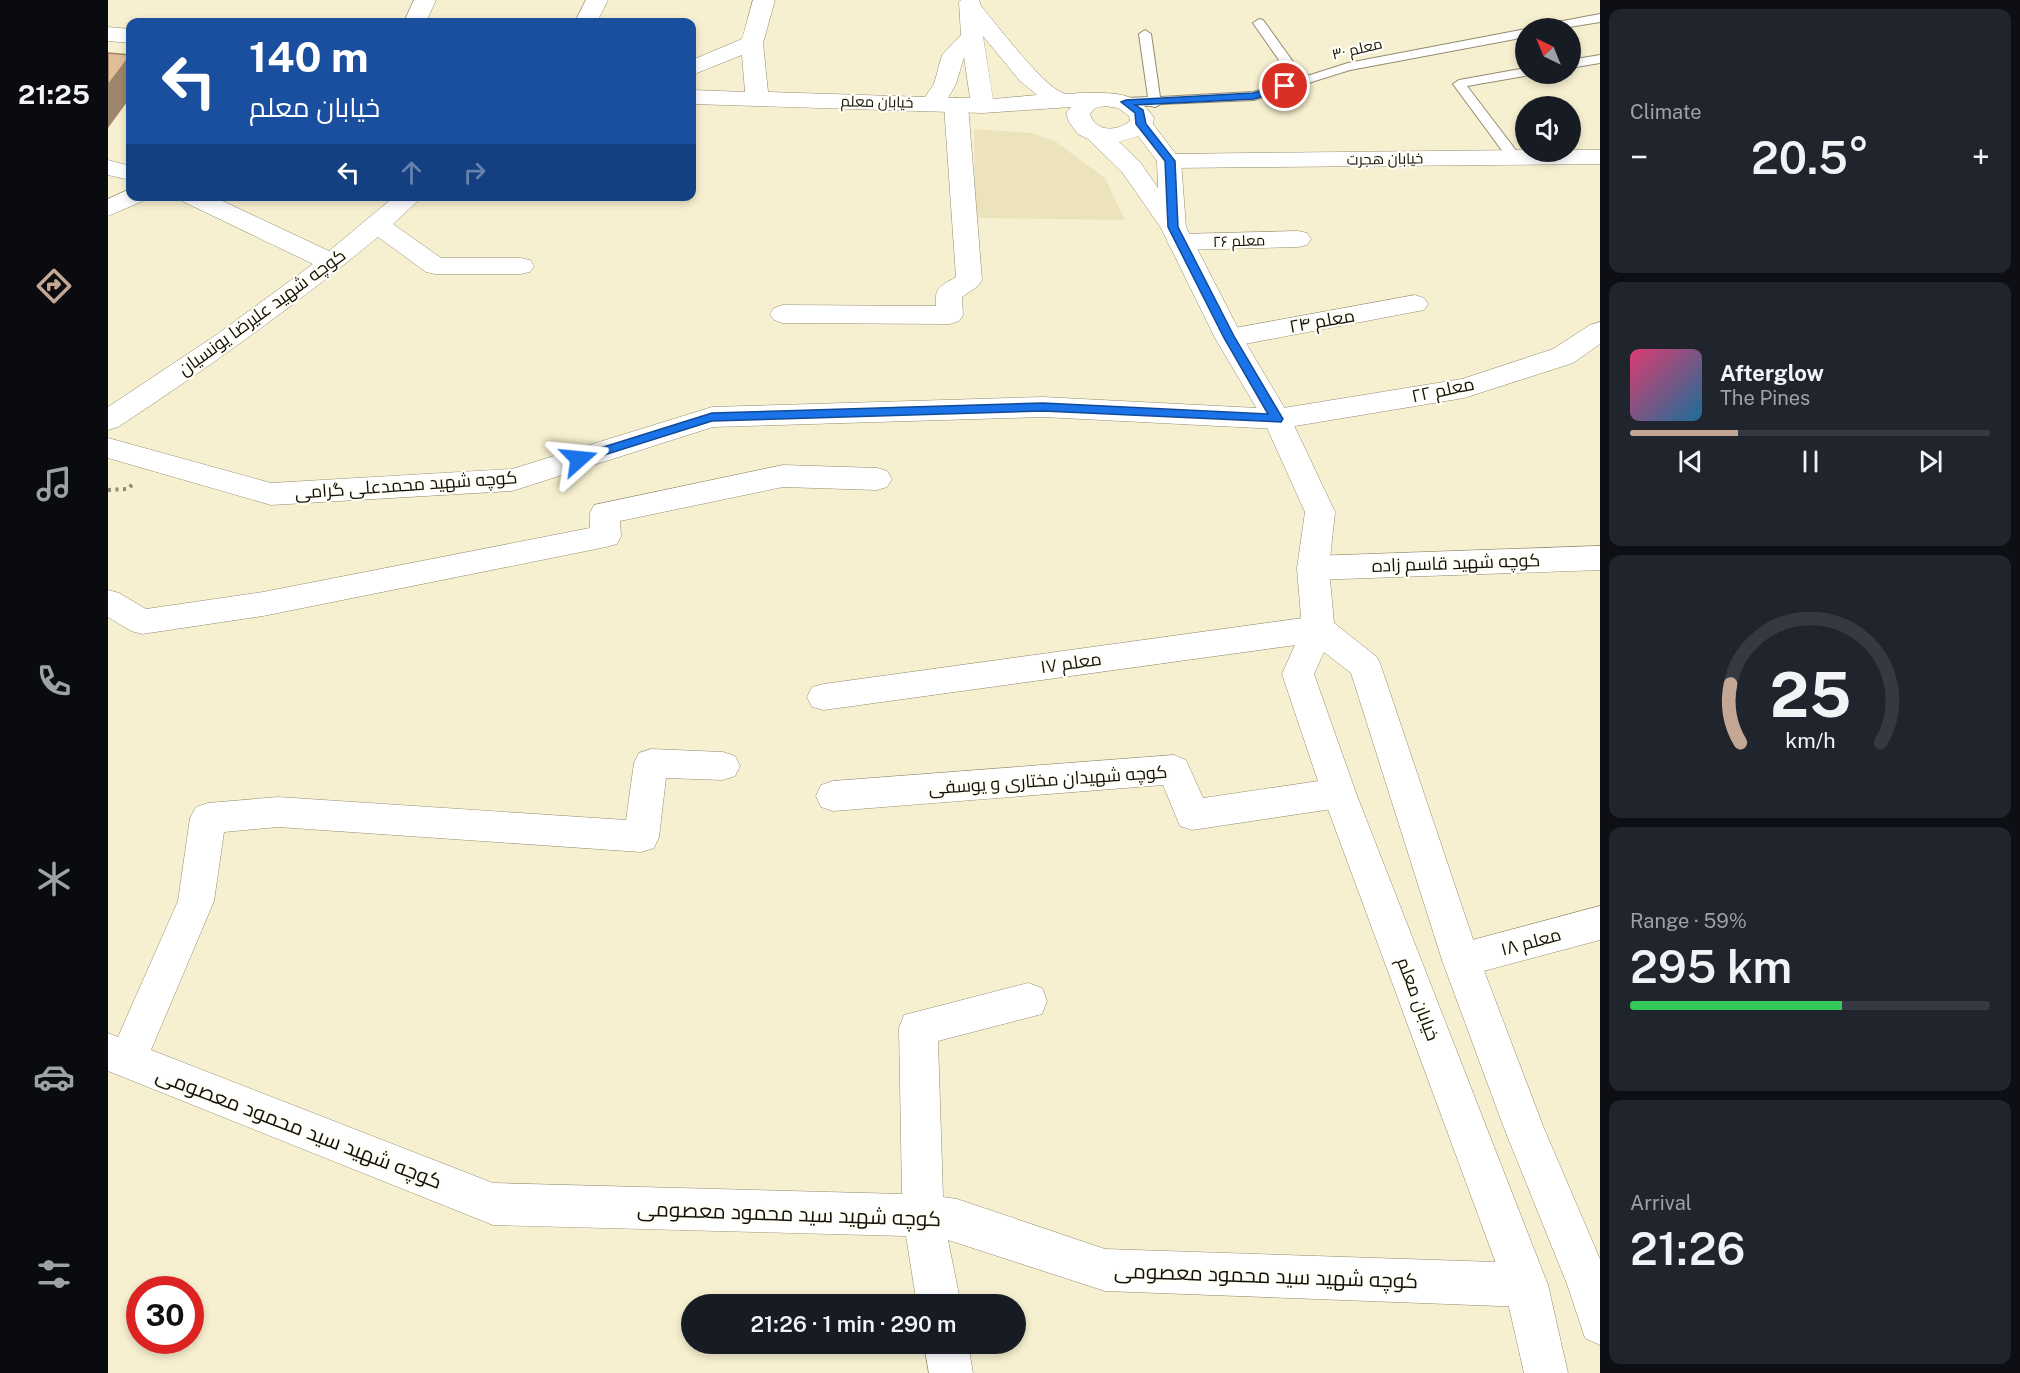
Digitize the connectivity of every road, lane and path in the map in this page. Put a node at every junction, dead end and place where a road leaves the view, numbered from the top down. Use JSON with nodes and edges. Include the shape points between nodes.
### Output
{"nodes":[{"id":1,"x":425,"y":0,"type":"edge"},
{"id":2,"x":597,"y":0,"type":"edge"},
{"id":3,"x":764,"y":0,"type":"edge"},
{"id":4,"x":970,"y":4,"type":"edge"},
{"id":5,"x":417,"y":18,"type":"edge"},
{"id":6,"x":588,"y":18,"type":"edge"},
{"id":7,"x":1600,"y":18,"type":"edge"},
{"id":8,"x":1581,"y":22,"type":"edge"},
{"id":9,"x":1259,"y":23,"type":"dead end"},
{"id":10,"x":108,"y":34,"type":"edge"},
{"id":11,"x":1145,"y":34,"type":"dead end"},
{"id":12,"x":1515,"y":35,"type":"edge"},
{"id":13,"x":126,"y":36,"type":"edge"},
{"id":14,"x":972,"y":36,"type":"junction"},
{"id":15,"x":752,"y":43,"type":"junction"},
{"id":16,"x":1600,"y":59,"type":"edge"},
{"id":17,"x":1581,"y":62,"type":"edge"},
{"id":18,"x":696,"y":66,"type":"edge"},
{"id":19,"x":1515,"y":74,"type":"edge"},
{"id":20,"x":1301,"y":82,"type":"junction"},
{"id":21,"x":696,"y":98,"type":"edge"},
{"id":22,"x":757,"y":100,"type":"junction"},
{"id":23,"x":1057,"y":100,"type":"junction"},
{"id":24,"x":1095,"y":100,"type":"junction"},
{"id":25,"x":1126,"y":102,"type":"junction"},
{"id":26,"x":1155,"y":103,"type":"junction"},
{"id":27,"x":944,"y":104,"type":"junction"},
{"id":28,"x":990,"y":106,"type":"junction"},
{"id":29,"x":1141,"y":124,"type":"junction"},
{"id":30,"x":1093,"y":132,"type":"junction"},
{"id":31,"x":1600,"y":157,"type":"edge"},
{"id":32,"x":1514,"y":158,"type":"junction"},
{"id":33,"x":1170,"y":161,"type":"junction"},
{"id":34,"x":108,"y":167,"type":"edge"},
{"id":35,"x":1131,"y":167,"type":"junction"},
{"id":36,"x":126,"y":172,"type":"edge"},
{"id":37,"x":126,"y":200,"type":"edge"},
{"id":38,"x":201,"y":201,"type":"edge"},
{"id":39,"x":405,"y":201,"type":"edge"},
{"id":40,"x":108,"y":208,"type":"edge"},
{"id":41,"x":378,"y":225,"type":"junction"},
{"id":42,"x":1177,"y":235,"type":"junction"},
{"id":43,"x":1298,"y":239,"type":"dead end"},
{"id":44,"x":332,"y":263,"type":"junction"},
{"id":45,"x":520,"y":266,"type":"dead end"},
{"id":46,"x":1415,"y":304,"type":"dead end"},
{"id":47,"x":783,"y":314,"type":"dead end"},
{"id":48,"x":1600,"y":332,"type":"edge"},
{"id":49,"x":1229,"y":338,"type":"junction"},
{"id":50,"x":1277,"y":419,"type":"junction"},
{"id":51,"x":108,"y":420,"type":"edge"},
{"id":52,"x":108,"y":447,"type":"edge"},
{"id":53,"x":877,"y":479,"type":"dead end"},
{"id":54,"x":1600,"y":558,"type":"edge"},
{"id":55,"x":1313,"y":568,"type":"junction"},
{"id":56,"x":108,"y":602,"type":"edge"},
{"id":57,"x":1318,"y":629,"type":"junction"},
{"id":58,"x":824,"y":697,"type":"dead end"},
{"id":59,"x":723,"y":766,"type":"dead end"},
{"id":60,"x":1340,"y":793,"type":"junction"},
{"id":61,"x":833,"y":796,"type":"dead end"},
{"id":62,"x":1600,"y":923,"type":"edge"},
{"id":63,"x":1461,"y":960,"type":"junction"},
{"id":64,"x":1028,"y":1001,"type":"dead end"},
{"id":65,"x":117,"y":1056,"type":"edge"},
{"id":66,"x":923,"y":1216,"type":"junction"},
{"id":67,"x":1526,"y":1286,"type":"junction"},
{"id":68,"x":1595,"y":1286,"type":"edge"},
{"id":69,"x":937,"y":1294,"type":"edge"},
{"id":70,"x":1600,"y":1323,"type":"edge"},
{"id":71,"x":948,"y":1354,"type":"edge"},
{"id":72,"x":951,"y":1373,"type":"edge"},
{"id":73,"x":1545,"y":1373,"type":"edge"}],
"edges":[{"from":1,"to":5,"type":"street"},
{"from":2,"to":6,"type":"street"},
{"from":3,"to":15,"type":"street"},
{"from":4,"to":14,"type":"street"},
{"from":4,"to":23,"type":"street","via":[[1028,76]]},
{"from":7,"to":8,"type":"lane"},
{"from":9,"to":20,"type":"lane"},
{"from":10,"to":13,"type":"street"},
{"from":11,"to":26,"type":"lane"},
{"from":12,"to":20,"type":"lane","name":"معلم ۳۰","via":[[1348,67]]},
{"from":14,"to":27,"type":"street","via":[[953,55]]},
{"from":14,"to":28,"type":"street"},
{"from":15,"to":18,"type":"street"},
{"from":15,"to":22,"type":"street"},
{"from":16,"to":17,"type":"lane"},
{"from":19,"to":32,"type":"lane","via":[[1459,84]]},
{"from":20,"to":26,"type":"lane","name":"معلم ۳۰","via":[[1254,96]]},
{"from":21,"to":22,"type":"street","name":"خیابان معلم"},
{"from":22,"to":27,"type":"street","name":"خیابان معلم"},
{"from":23,"to":24,"type":"street","name":"خیابان معلم"},
{"from":23,"to":28,"type":"street","name":"خیابان معلم"},
{"from":24,"to":25,"type":"street"},
{"from":24,"to":30,"type":"street","via":[[1078,113],[1082,125]]},
{"from":25,"to":26,"type":"lane","name":"معلم ۳۰"},
{"from":25,"to":29,"type":"street","via":[[1139,112]]},
{"from":27,"to":28,"type":"street","name":"خیابان معلم"},
{"from":27,"to":47,"type":"street","via":[[969,280],[948,294],[950,315]]},
{"from":28,"to":30,"type":"street","name":"خیابان معلم"},
{"from":29,"to":30,"type":"street","via":[[1128,134],[1107,136]]},
{"from":29,"to":33,"type":"street"},
{"from":30,"to":35,"type":"street","name":"خیابان معلم"},
{"from":31,"to":32,"type":"street","name":"خیابان هجرت"},
{"from":32,"to":33,"type":"street","name":"خیابان هجرت"},
{"from":33,"to":35,"type":"street","name":"خیابان هجرت"},
{"from":33,"to":42,"type":"street","name":"خیابان معلم"},
{"from":34,"to":36,"type":"street"},
{"from":35,"to":42,"type":"street","name":"خیابان معلم"},
{"from":37,"to":40,"type":"street"},
{"from":38,"to":44,"type":"street"},
{"from":39,"to":41,"type":"street","name":"کوچه شهید علیرضا یونسیان"},
{"from":41,"to":44,"type":"street","name":"کوچه شهید علیرضا یونسیان"},
{"from":41,"to":45,"type":"street","via":[[435,266]]},
{"from":42,"to":43,"type":"street","name":"معلم ۲۶"},
{"from":42,"to":49,"type":"street","name":"خیابان معلم"},
{"from":44,"to":51,"type":"street","name":"کوچه شهید علیرضا یونسیان","via":[[163,386]]},
{"from":46,"to":49,"type":"street","name":"معلم ۲۴"},
{"from":48,"to":50,"type":"street","name":"معلم ۲۲","via":[[1563,356],[1464,388]]},
{"from":49,"to":50,"type":"street","name":"خیابان معلم"},
{"from":50,"to":52,"type":"street","name":"کوچه شهید محمدعلی گرامی","via":[[1043,407],[712,417],[512,480],[271,494]]},
{"from":50,"to":55,"type":"street","name":"خیابان معلم","via":[[1320,512]]},
{"from":53,"to":56,"type":"street","via":[[783,476],[605,513],[606,536],[252,605],[142,622]]},
{"from":54,"to":55,"type":"street","name":"کوچه شهید قاسم زاده"},
{"from":55,"to":57,"type":"street","name":"خیابان معلم"},
{"from":57,"to":58,"type":"street","name":"معلم ۱۷"},
{"from":57,"to":60,"type":"street","name":"خیابان معلم","via":[[1298,675]]},
{"from":57,"to":63,"type":"street","via":[[1365,666]]},
{"from":59,"to":65,"type":"street","via":[[651,763],[641,837],[278,812],[208,818],[196,901]]},
{"from":60,"to":61,"type":"street","name":"کوچه شهیدان مختاری و یوسفی","via":[[1192,815],[1174,770]]},
{"from":60,"to":67,"type":"street","name":"خیابان معلم"},
{"from":62,"to":63,"type":"street","name":"معلم ۱۸"},
{"from":63,"to":68,"type":"street","via":[[1524,1128]]},
{"from":64,"to":66,"type":"street","via":[[918,1028]]},
{"from":65,"to":66,"type":"street","name":"کوچه شهید سید محمود معصومی","via":[[493,1204]]},
{"from":66,"to":67,"type":"street","name":"کوچه شهید سید محمود معصومی","via":[[957,1220],[1105,1270]]},
{"from":66,"to":69,"type":"street"},
{"from":67,"to":73,"type":"street","name":"خیابان معلم"},
{"from":68,"to":70,"type":"street"},
{"from":71,"to":72,"type":"street"}]}
